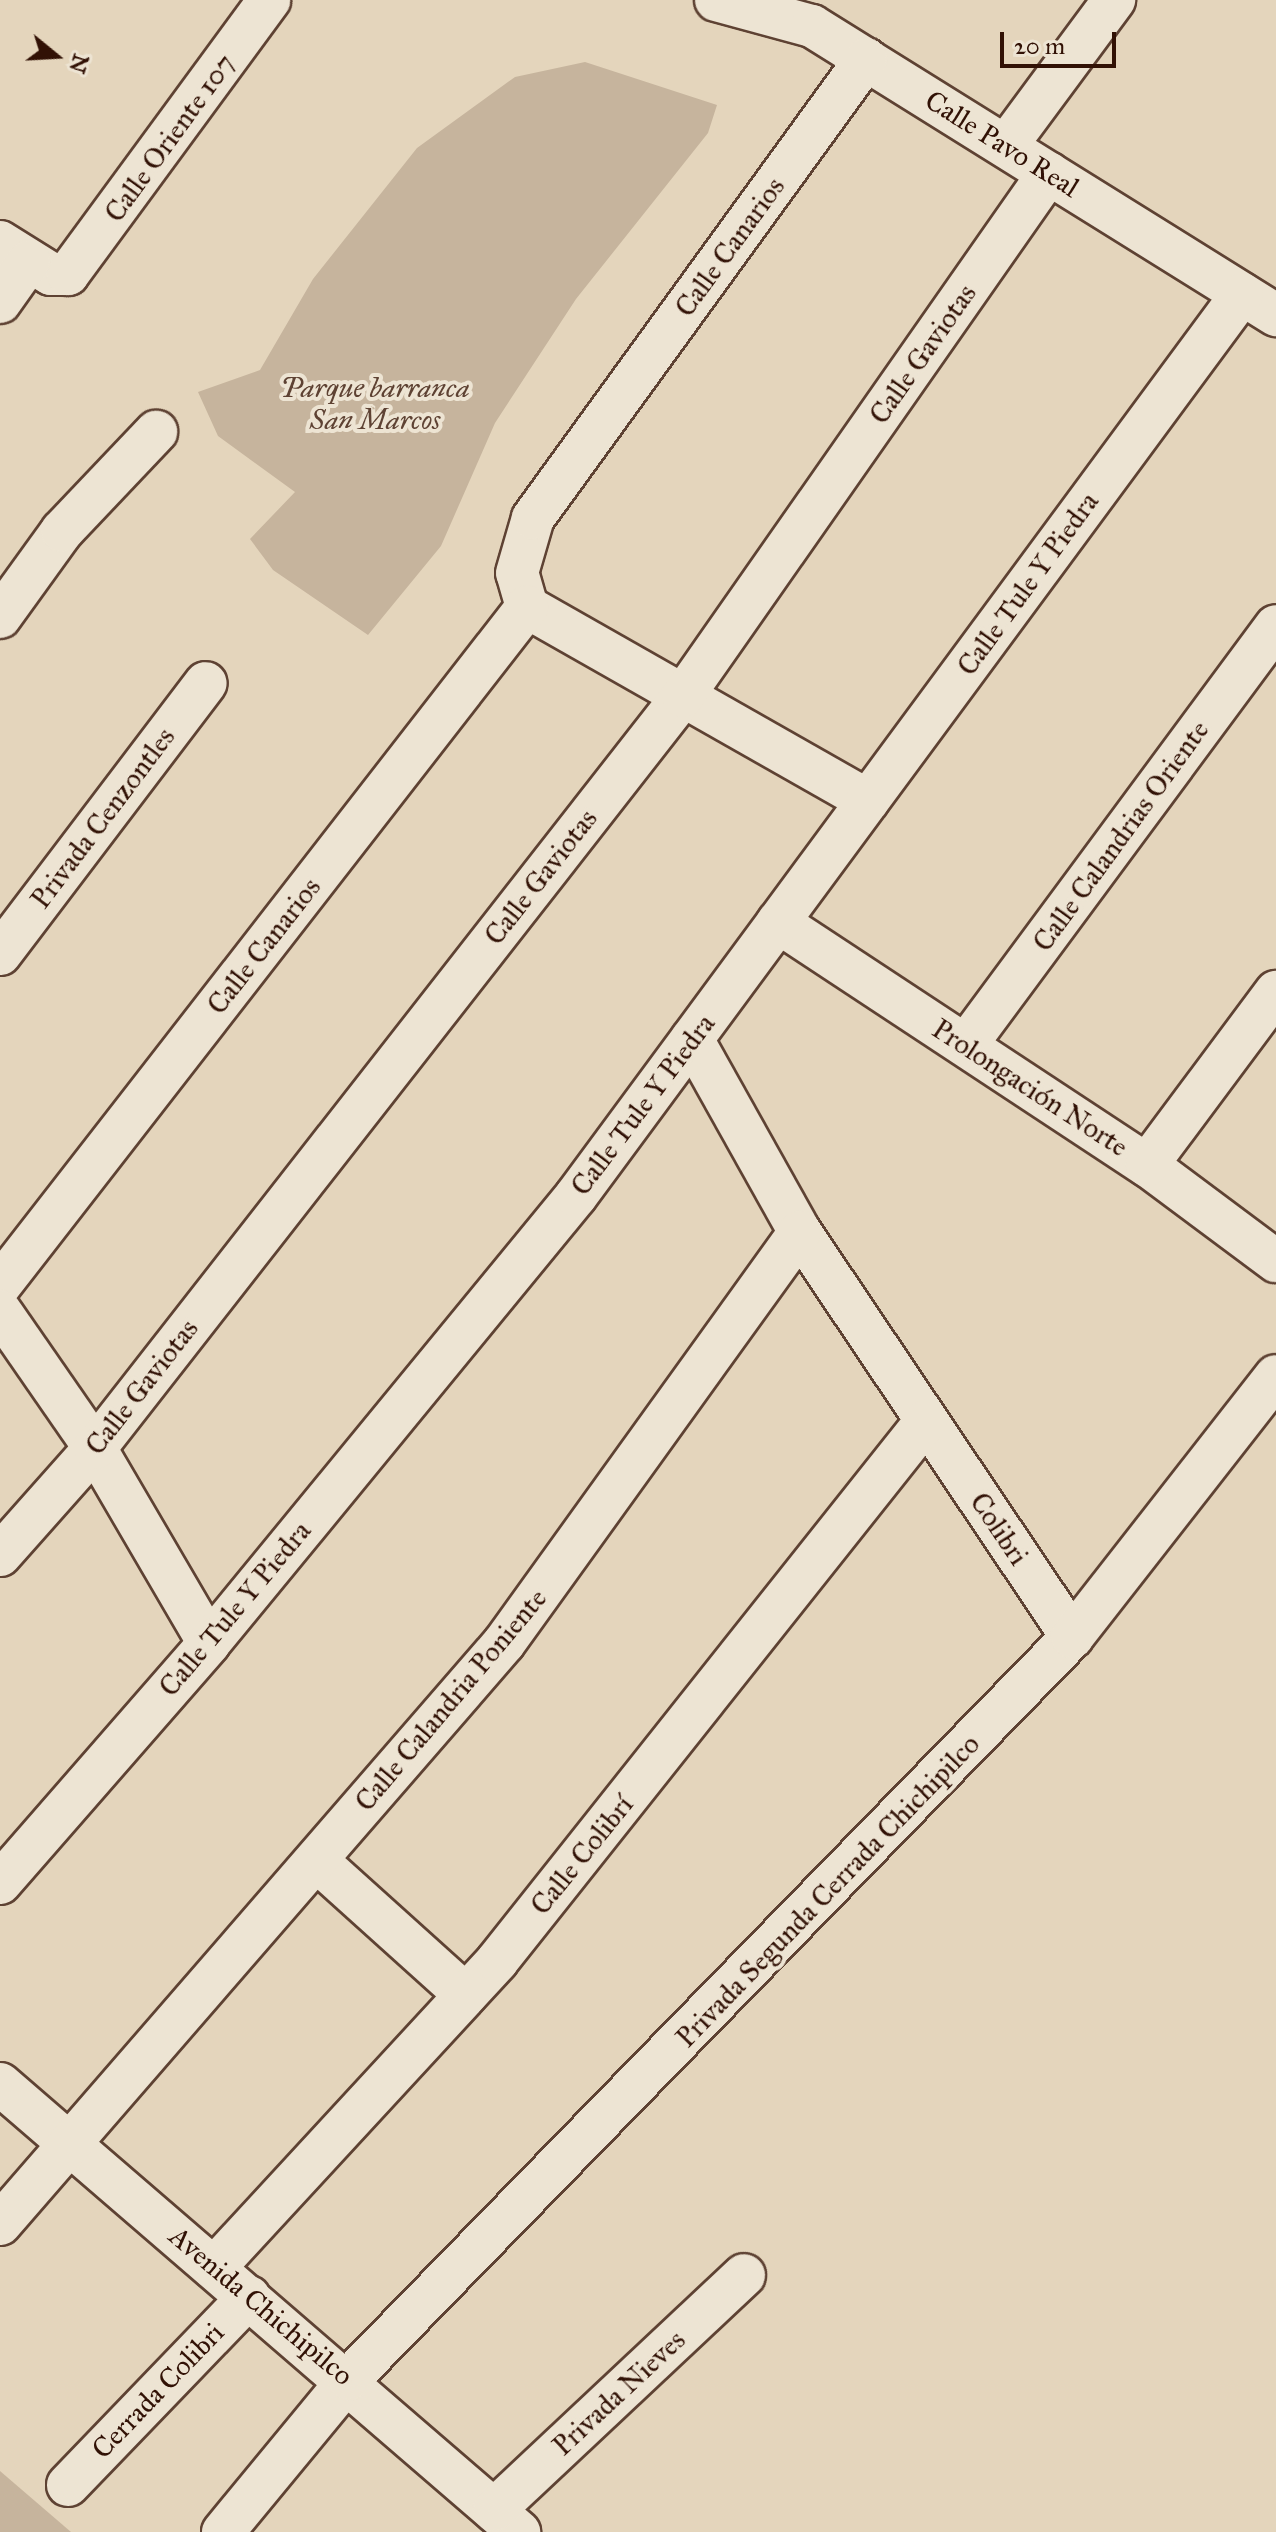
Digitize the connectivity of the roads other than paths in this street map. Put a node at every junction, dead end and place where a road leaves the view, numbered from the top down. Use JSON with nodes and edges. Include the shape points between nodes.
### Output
{"nodes":[{"id":1,"x":269,"y":0,"type":"edge"},
{"id":2,"x":716,"y":0,"type":"edge"},
{"id":3,"x":1114,"y":0,"type":"edge"},
{"id":4,"x":822,"y":13,"type":"edge"},
{"id":5,"x":866,"y":59,"type":"junction"},
{"id":6,"x":1006,"y":146,"type":"junction"},
{"id":7,"x":1049,"y":173,"type":"junction"},
{"id":8,"x":15,"y":251,"type":"edge"},
{"id":9,"x":0,"y":302,"type":"edge"},
{"id":10,"x":1259,"y":304,"type":"edge"},
{"id":11,"x":156,"y":432,"type":"dead end"},
{"id":12,"x":527,"y":607,"type":"junction"},
{"id":13,"x":0,"y":617,"type":"edge"},
{"id":14,"x":1276,"y":626,"type":"edge"},
{"id":15,"x":206,"y":683,"type":"dead end"},
{"id":16,"x":683,"y":696,"type":"junction"},
{"id":17,"x":868,"y":801,"type":"junction"},
{"id":18,"x":778,"y":922,"type":"junction"},
{"id":19,"x":0,"y":954,"type":"edge"},
{"id":20,"x":1276,"y":992,"type":"edge"},
{"id":21,"x":692,"y":1039,"type":"junction"},
{"id":22,"x":966,"y":1045,"type":"junction"},
{"id":23,"x":1147,"y":1165,"type":"junction"},
{"id":24,"x":800,"y":1232,"type":"junction"},
{"id":25,"x":1276,"y":1261,"type":"edge"},
{"id":26,"x":0,"y":1285,"type":"edge"},
{"id":27,"x":0,"y":1311,"type":"edge"},
{"id":28,"x":1276,"y":1376,"type":"edge"},
{"id":29,"x":926,"y":1421,"type":"junction"},
{"id":30,"x":95,"y":1448,"type":"junction"},
{"id":31,"x":0,"y":1555,"type":"edge"},
{"id":32,"x":1072,"y":1637,"type":"junction"},
{"id":33,"x":209,"y":1643,"type":"junction"},
{"id":34,"x":317,"y":1861,"type":"junction"},
{"id":35,"x":0,"y":1883,"type":"edge"},
{"id":36,"x":466,"y":1995,"type":"junction"},
{"id":37,"x":0,"y":2084,"type":"edge"},
{"id":38,"x":72,"y":2144,"type":"junction"},
{"id":39,"x":0,"y":2224,"type":"edge"},
{"id":40,"x":214,"y":2268,"type":"junction"},
{"id":41,"x":744,"y":2275,"type":"dead end"},
{"id":42,"x":249,"y":2297,"type":"junction"},
{"id":43,"x":349,"y":2379,"type":"junction"},
{"id":44,"x":68,"y":2485,"type":"dead end"},
{"id":45,"x":506,"y":2521,"type":"edge"},
{"id":46,"x":223,"y":2532,"type":"edge"}],
"edges":[{"from":1,"to":8,"type":"street","name":"Calle Oriente 107","via":[[68,274]]},
{"from":2,"to":4,"type":"street","name":"Calle Pavo Real"},
{"from":3,"to":6,"type":"street"},
{"from":4,"to":5,"type":"street","name":"Calle Pavo Real"},
{"from":5,"to":6,"type":"street","name":"Calle Pavo Real"},
{"from":5,"to":12,"type":"street","name":"Calle Canarios","via":[[593,435],[521,544],[517,573]]},
{"from":6,"to":7,"type":"street","name":"Calle Pavo Real"},
{"from":7,"to":10,"type":"street","name":"Calle Pavo Real"},
{"from":7,"to":16,"type":"street","name":"Calle Gaviotas"},
{"from":8,"to":9,"type":"street"},
{"from":10,"to":17,"type":"street","name":"Calle Tule Y Piedra"},
{"from":11,"to":13,"type":"street","via":[[62,531]]},
{"from":12,"to":16,"type":"street"},
{"from":12,"to":26,"type":"street","name":"Calle Canarios"},
{"from":14,"to":22,"type":"street","name":"Calle Calandrias Oriente"},
{"from":15,"to":19,"type":"street","name":"Privada Cenzontles"},
{"from":16,"to":17,"type":"street"},
{"from":16,"to":30,"type":"street","name":"Calle Gaviotas"},
{"from":17,"to":18,"type":"street","name":"Calle Tule Y Piedra"},
{"from":18,"to":21,"type":"street","name":"Calle Tule Y Piedra"},
{"from":18,"to":22,"type":"street","name":"Prolongación Norte"},
{"from":20,"to":23,"type":"street"},
{"from":21,"to":24,"type":"street","name":"Colibri"},
{"from":21,"to":33,"type":"street","name":"Calle Tule Y Piedra","via":[[576,1196]]},
{"from":22,"to":23,"type":"street","name":"Prolongación Norte"},
{"from":23,"to":25,"type":"street","name":"Prolongación Norte"},
{"from":24,"to":29,"type":"street","name":"Colibri"},
{"from":24,"to":34,"type":"street","name":"Calle Calandria Poniente","via":[[504,1643]]},
{"from":27,"to":30,"type":"street"},
{"from":28,"to":32,"type":"street","name":"Privada Segunda Cerrada Chichipilco"},
{"from":29,"to":32,"type":"street","name":"Colibri"},
{"from":29,"to":36,"type":"street","name":"Calle Colibrí"},
{"from":30,"to":31,"type":"street","name":"Calle Gaviotas"},
{"from":30,"to":33,"type":"street"},
{"from":32,"to":43,"type":"street","name":"Privada Segunda Cerrada Chichipilco"},
{"from":33,"to":35,"type":"street","name":"Calle Tule Y Piedra"},
{"from":34,"to":36,"type":"street"},
{"from":34,"to":38,"type":"street","name":"Calle Calandria Poniente"},
{"from":36,"to":40,"type":"street","name":"Calle Colibrí"},
{"from":37,"to":38,"type":"street","name":"Avenida Chichipilco"},
{"from":38,"to":39,"type":"street","name":"Calle Calandria Poniente"},
{"from":38,"to":40,"type":"street","name":"Avenida Chichipilco"},
{"from":40,"to":42,"type":"street","name":"Avenida Chichipilco"},
{"from":41,"to":45,"type":"street","name":"Privada Nieves"},
{"from":42,"to":43,"type":"street","name":"Avenida Chichipilco"},
{"from":42,"to":44,"type":"street","name":"Cerrada Colibri"},
{"from":43,"to":45,"type":"street","name":"Avenida Chichipilco"},
{"from":43,"to":46,"type":"street","name":"Privada Segunda Cerrada Chichipilco"}]}
